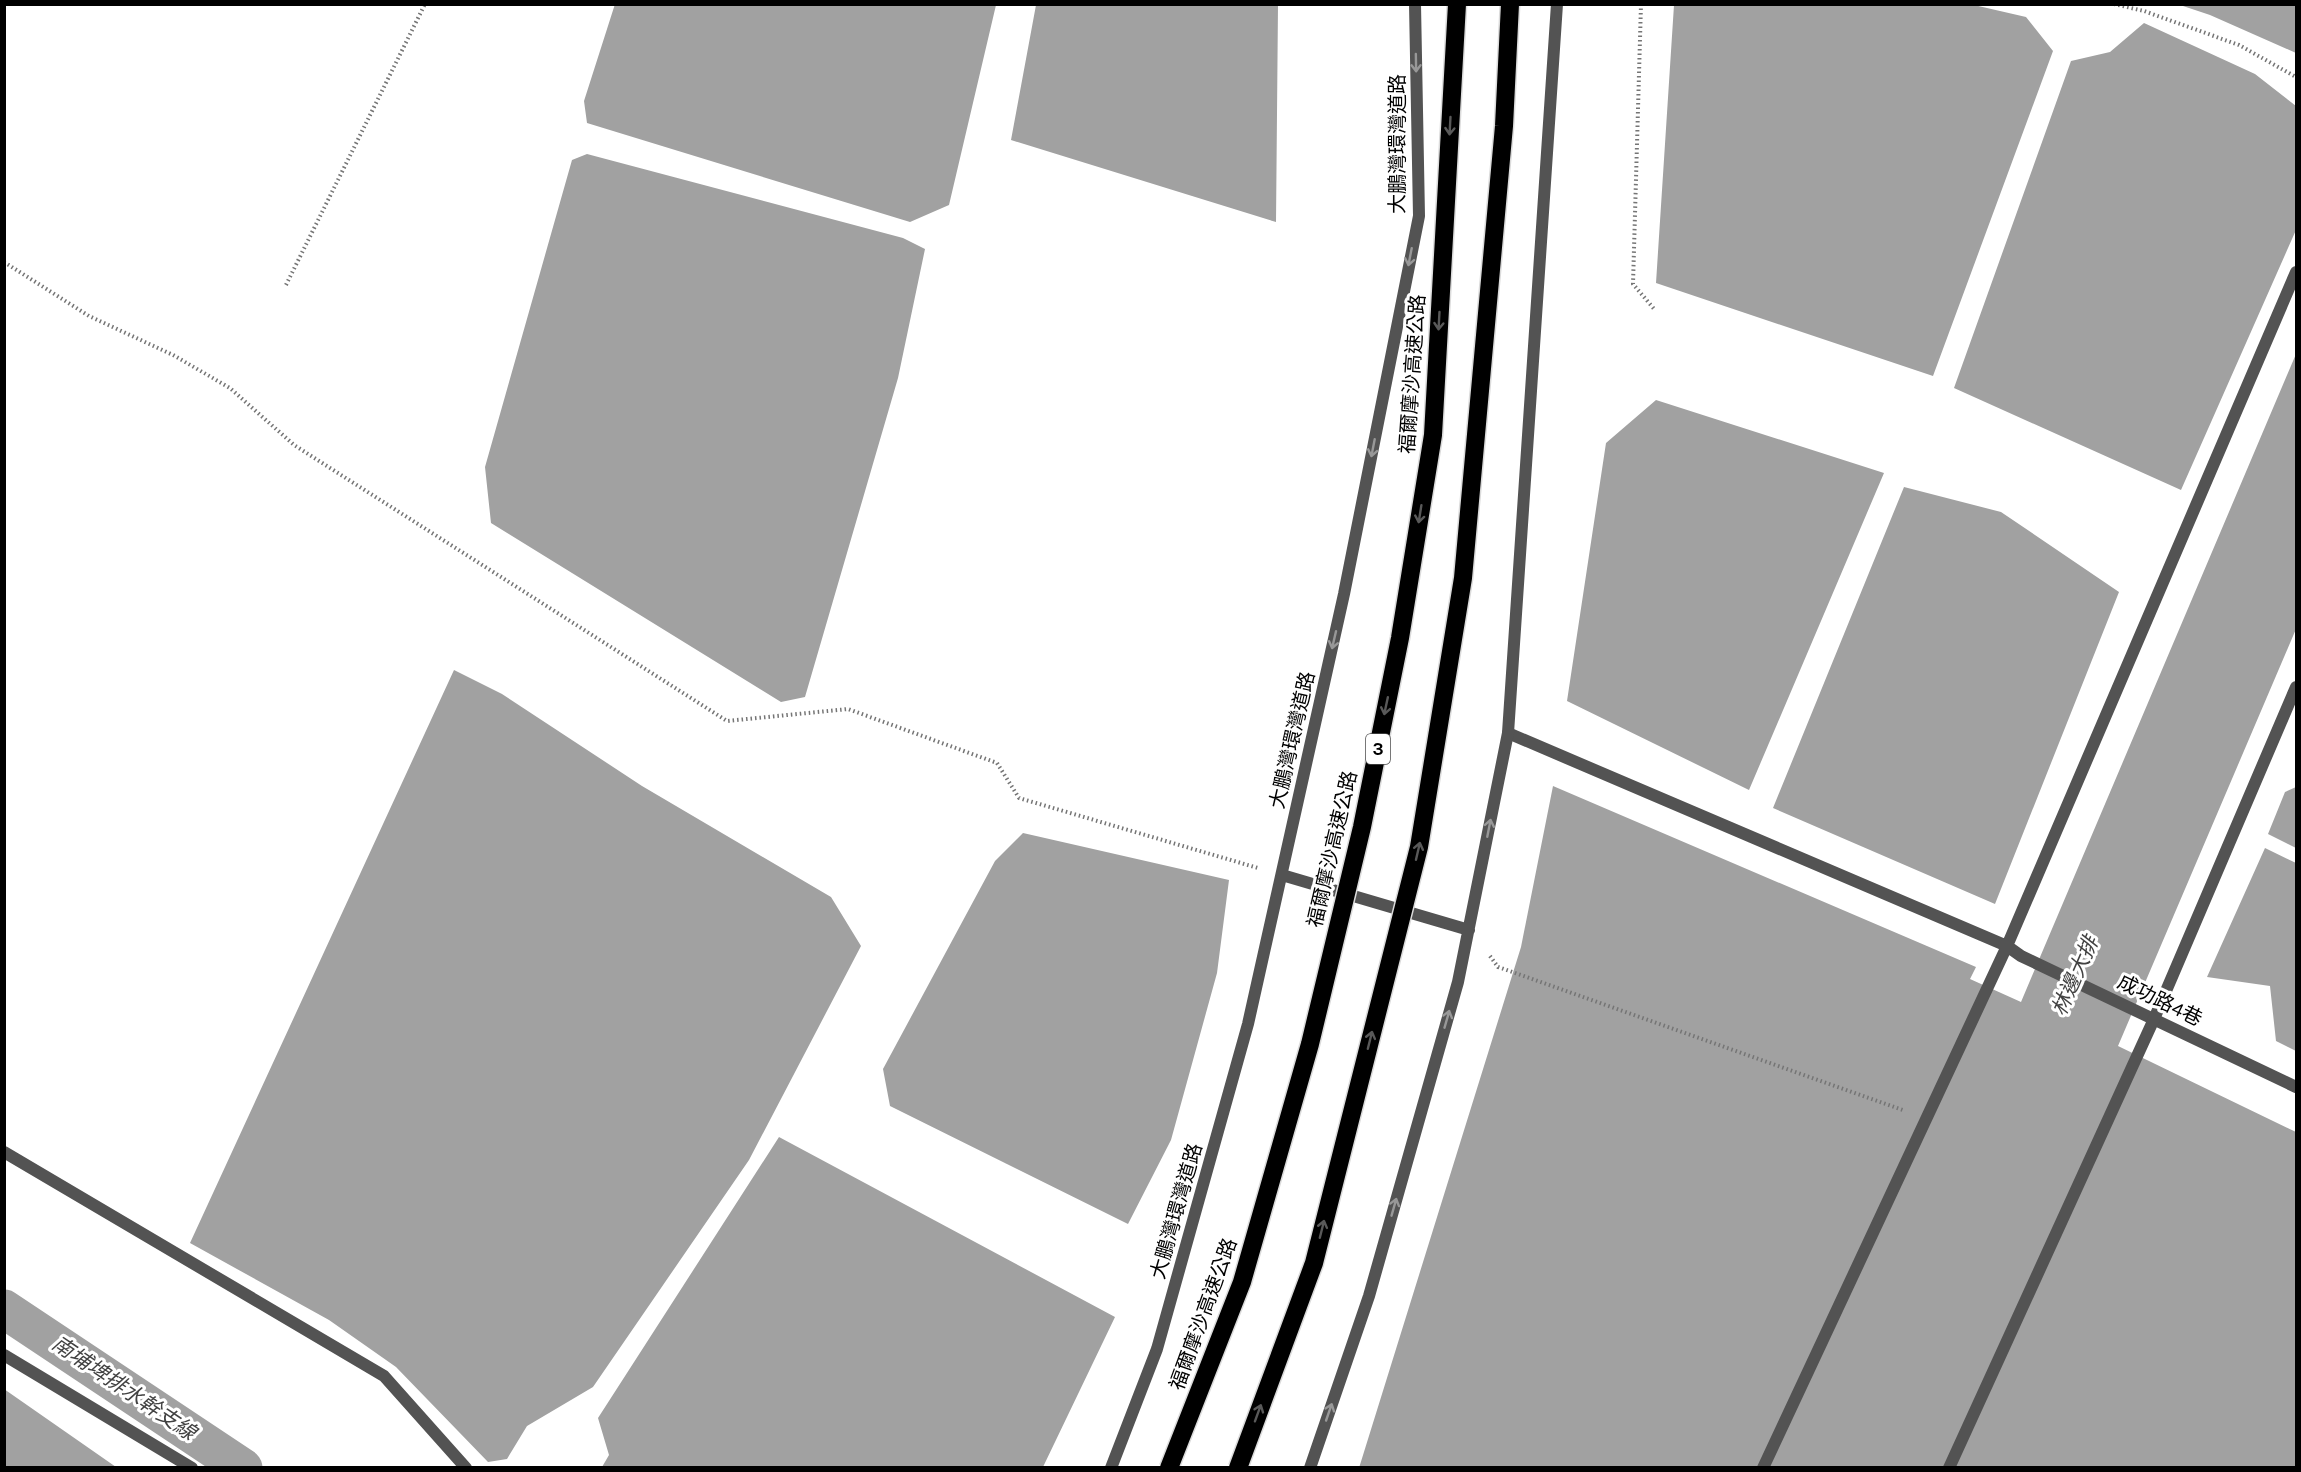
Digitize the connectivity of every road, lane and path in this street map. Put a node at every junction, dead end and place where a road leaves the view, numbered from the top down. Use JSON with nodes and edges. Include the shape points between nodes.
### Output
{"nodes":[{"id":1,"x":425,"y":4,"type":"edge"},
{"id":2,"x":1415,"y":4,"type":"edge"},
{"id":3,"x":1457,"y":4,"type":"edge"},
{"id":4,"x":1510,"y":4,"type":"edge"},
{"id":5,"x":1557,"y":4,"type":"edge"},
{"id":6,"x":1641,"y":4,"type":"edge"},
{"id":7,"x":2114,"y":4,"type":"edge"},
{"id":8,"x":2296,"y":77,"type":"edge"},
{"id":9,"x":4,"y":262,"type":"edge"},
{"id":10,"x":2296,"y":272,"type":"edge"},
{"id":11,"x":286,"y":285,"type":"dead end"},
{"id":12,"x":1655,"y":310,"type":"dead end"},
{"id":13,"x":2296,"y":687,"type":"edge"},
{"id":14,"x":1508,"y":733,"type":"junction"},
{"id":15,"x":1282,"y":875,"type":"junction"},
{"id":16,"x":1468,"y":930,"type":"junction"},
{"id":17,"x":2007,"y":946,"type":"junction"},
{"id":18,"x":2154,"y":1019,"type":"junction"},
{"id":19,"x":2296,"y":1087,"type":"edge"},
{"id":20,"x":1927,"y":1119,"type":"junction"},
{"id":21,"x":4,"y":1152,"type":"edge"},
{"id":22,"x":4,"y":1355,"type":"edge"},
{"id":23,"x":192,"y":1467,"type":"edge"},
{"id":24,"x":466,"y":1467,"type":"edge"},
{"id":25,"x":1111,"y":1467,"type":"edge"},
{"id":26,"x":1169,"y":1467,"type":"edge"},
{"id":27,"x":1238,"y":1467,"type":"edge"},
{"id":28,"x":1310,"y":1467,"type":"edge"},
{"id":29,"x":1763,"y":1467,"type":"edge"},
{"id":30,"x":1949,"y":1467,"type":"edge"}],
"edges":[{"from":1,"to":11,"type":"path"},
{"from":2,"to":15,"type":"street","name":"大鵬灣環灣道路","one_way":true,"via":[[1419,216],[1344,594]]},
{"from":3,"to":26,"type":"highway","name":"福爾摩沙高速公路","number":"3","one_way":true,"bridge":true,"via":[[1433,435],[1400,638],[1362,827],[1307,1056],[1242,1282]]},
{"from":27,"to":4,"type":"highway","one_way":true,"bridge":true,"via":[[1314,1263],[1419,847],[1463,578],[1504,126]]},
{"from":5,"to":14,"type":"street"},
{"from":6,"to":12,"type":"path","via":[[1633,284]]},
{"from":7,"to":8,"type":"path","via":[[2239,45]]},
{"from":9,"to":15,"type":"path","via":[[89,316],[173,354],[230,388],[294,445],[726,721],[848,709],[997,763],[1019,798]]},
{"from":10,"to":17,"type":"street"},
{"from":13,"to":18,"type":"street"},
{"from":16,"to":14,"type":"street","one_way":true},
{"from":14,"to":17,"type":"street","name":"成功路4巷"},
{"from":15,"to":16,"type":"street"},
{"from":15,"to":25,"type":"street","name":"大鵬灣環灣道路","via":[[1248,1024],[1157,1348]]},
{"from":16,"to":20,"type":"path","via":[[1498,967]]},
{"from":28,"to":16,"type":"street","one_way":true,"via":[[1369,1296],[1458,982]]},
{"from":17,"to":18,"type":"street","name":"成功路4巷"},
{"from":17,"to":20,"type":"street"},
{"from":18,"to":19,"type":"street","name":"成功路4巷"},
{"from":18,"to":30,"type":"street"},
{"from":20,"to":29,"type":"street"},
{"from":21,"to":24,"type":"street","via":[[384,1376]]},
{"from":22,"to":23,"type":"street"}]}
